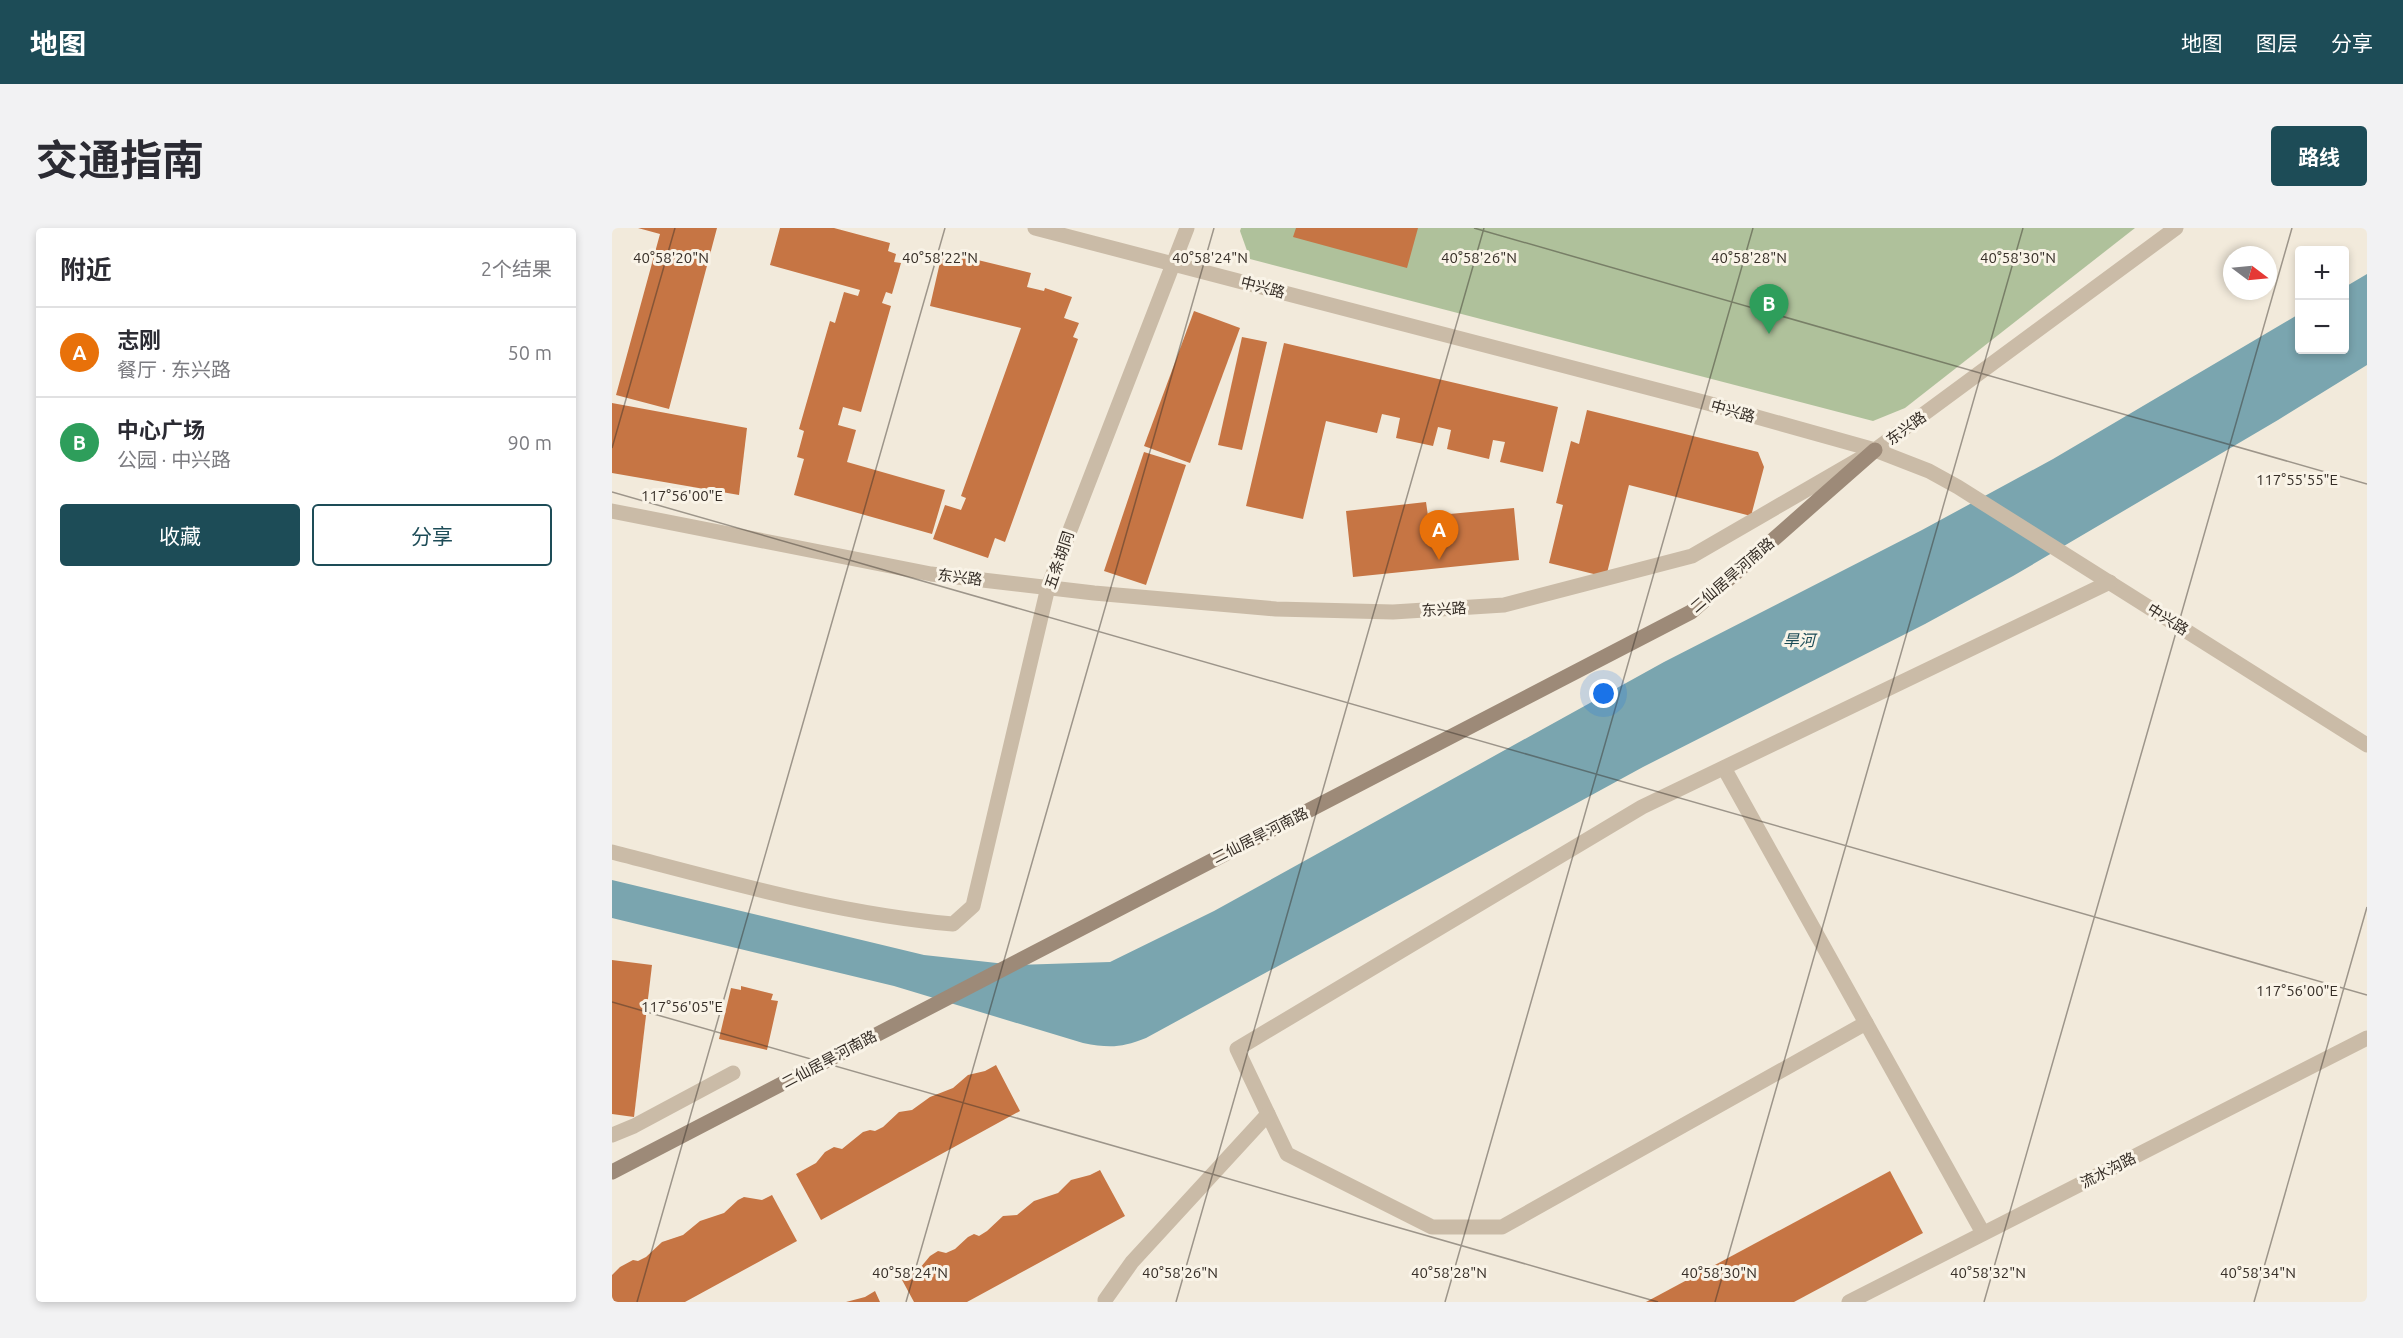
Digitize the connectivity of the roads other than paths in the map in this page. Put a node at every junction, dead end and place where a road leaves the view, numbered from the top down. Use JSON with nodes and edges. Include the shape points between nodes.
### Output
{"nodes":[{"id":1,"x":1035,"y":228,"type":"edge"},
{"id":2,"x":1187,"y":228,"type":"edge"},
{"id":3,"x":2176,"y":228,"type":"edge"},
{"id":4,"x":1173,"y":264,"type":"junction"},
{"id":5,"x":1875,"y":450,"type":"junction"},
{"id":6,"x":612,"y":511,"type":"edge"},
{"id":7,"x":2110,"y":582,"type":"junction"},
{"id":8,"x":1048,"y":587,"type":"junction"},
{"id":9,"x":2367,"y":745,"type":"edge"},
{"id":10,"x":1724,"y":768,"type":"junction"},
{"id":11,"x":612,"y":852,"type":"edge"},
{"id":12,"x":1866,"y":1023,"type":"junction"},
{"id":13,"x":2367,"y":1038,"type":"edge"},
{"id":14,"x":733,"y":1073,"type":"dead end"},
{"id":15,"x":1268,"y":1114,"type":"junction"},
{"id":16,"x":612,"y":1135,"type":"edge"},
{"id":17,"x":612,"y":1172,"type":"edge"},
{"id":18,"x":1983,"y":1233,"type":"junction"},
{"id":19,"x":1108,"y":1301,"type":"edge"},
{"id":20,"x":1848,"y":1302,"type":"edge"}],
"edges":[{"from":1,"to":4,"type":"street","name":"中兴路"},
{"from":2,"to":4,"type":"street","name":"五条胡同"},
{"from":3,"to":5,"type":"street","name":"东兴路"},
{"from":4,"to":5,"type":"street","name":"中兴路"},
{"from":4,"to":8,"type":"street","name":"五条胡同"},
{"from":5,"to":7,"type":"street","name":"中兴路","via":[[1958,487]]},
{"from":5,"to":8,"type":"street","name":"东兴路","via":[[1692,556],[1504,605],[1393,612],[1276,609]]},
{"from":5,"to":17,"type":"street","name":"二仙居旱河南路","via":[[1691,612]]},
{"from":6,"to":8,"type":"street","name":"东兴路","via":[[931,574]]},
{"from":7,"to":9,"type":"street","name":"中兴路"},
{"from":7,"to":10,"type":"street"},
{"from":8,"to":11,"type":"street","name":"五条胡同","via":[[974,906],[953,924],[824,905]]},
{"from":10,"to":12,"type":"street"},
{"from":10,"to":15,"type":"street","via":[[1642,807],[1237,1049]]},
{"from":12,"to":15,"type":"street","via":[[1502,1227],[1432,1227],[1287,1154]]},
{"from":12,"to":18,"type":"street"},
{"from":13,"to":18,"type":"street","name":"流水沟路"},
{"from":14,"to":16,"type":"street"},
{"from":15,"to":19,"type":"street","via":[[1132,1262]]},
{"from":18,"to":20,"type":"street","name":"流水沟路"}]}
